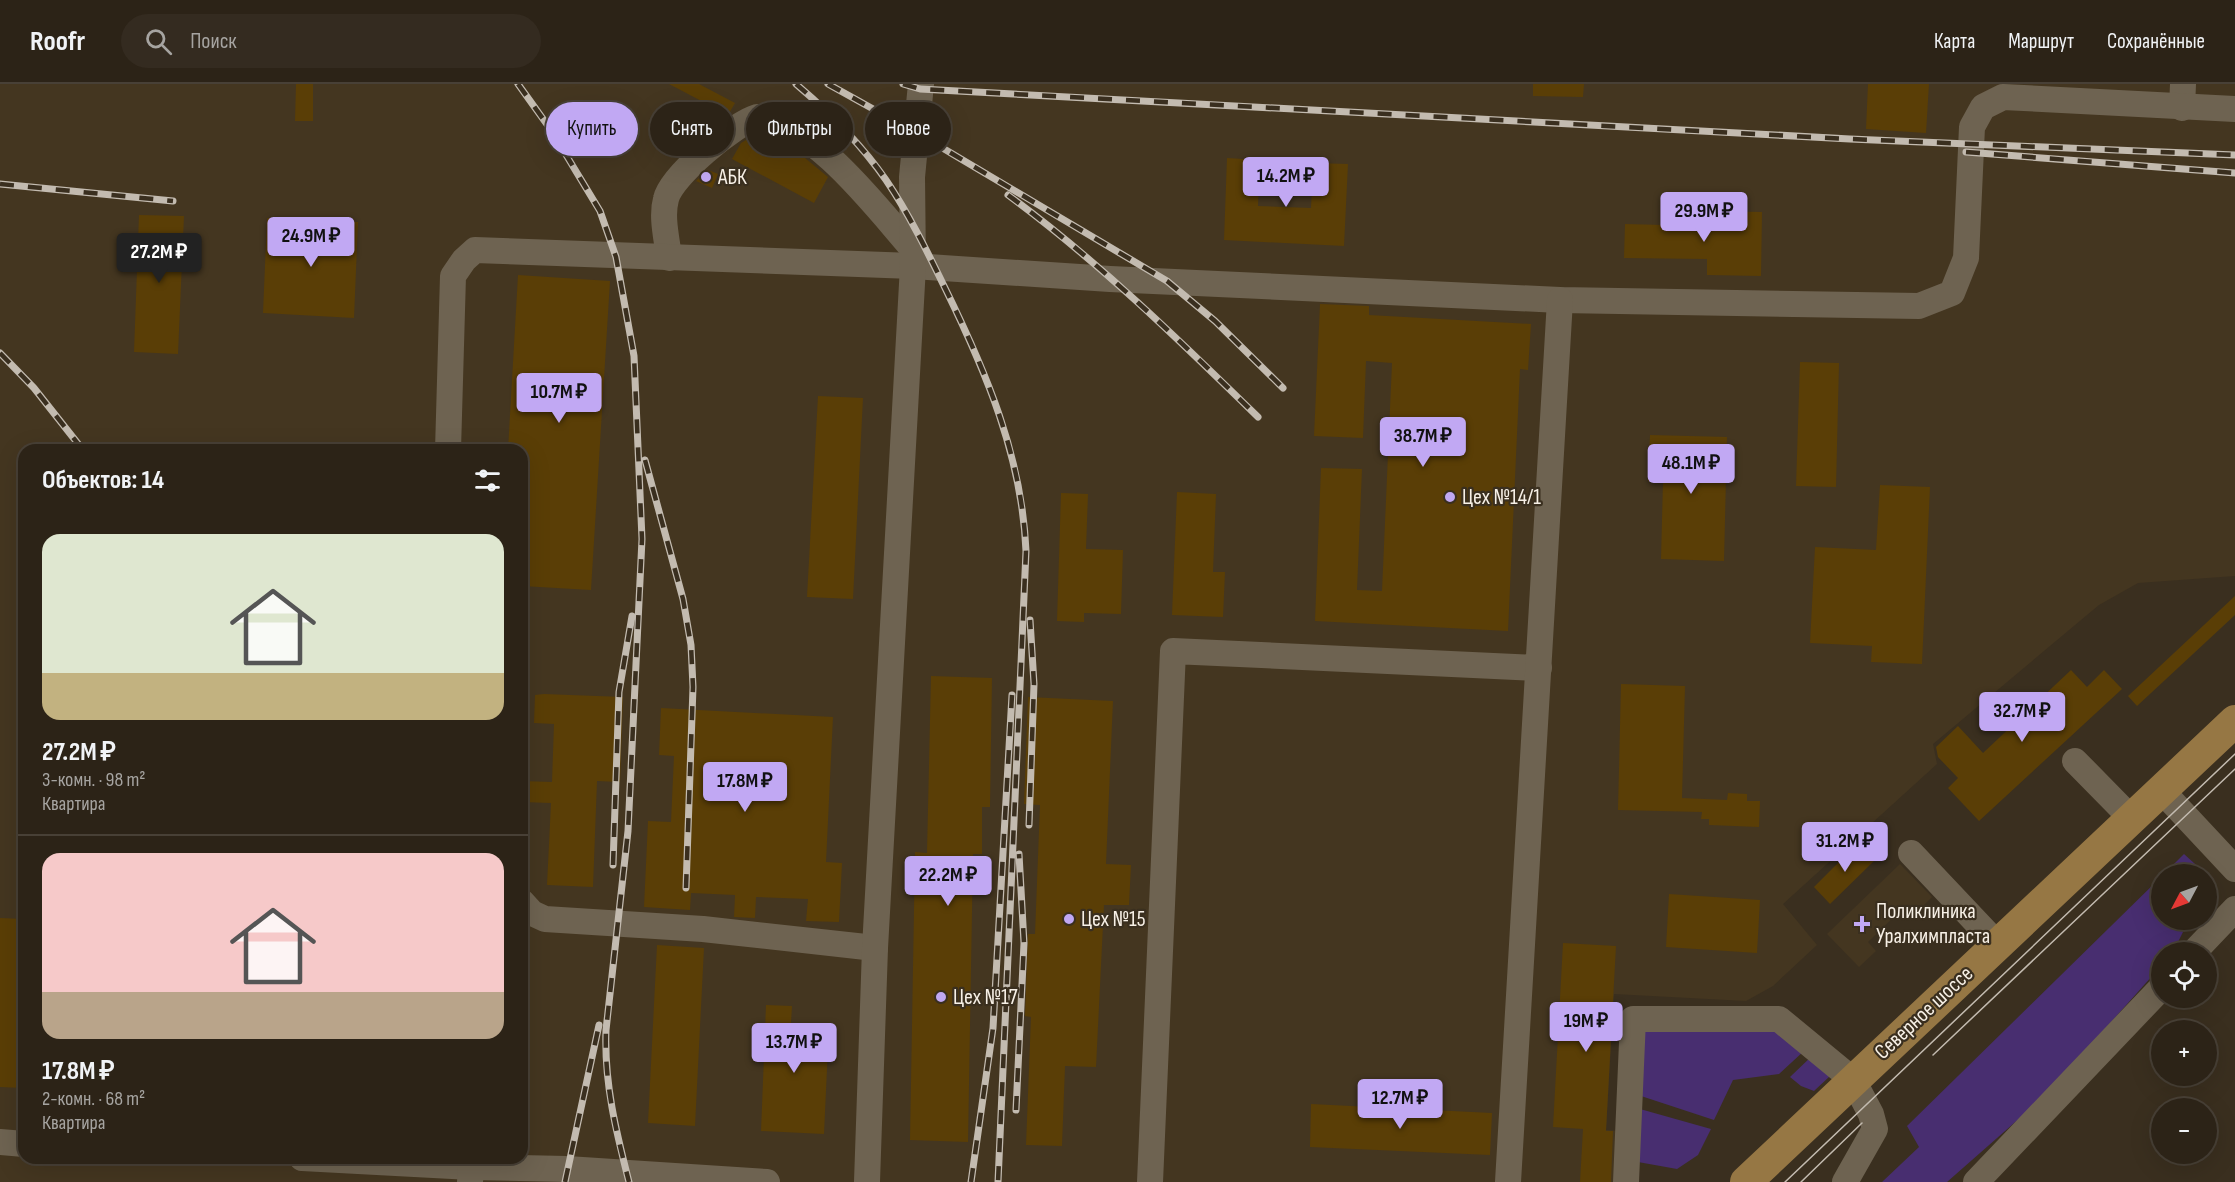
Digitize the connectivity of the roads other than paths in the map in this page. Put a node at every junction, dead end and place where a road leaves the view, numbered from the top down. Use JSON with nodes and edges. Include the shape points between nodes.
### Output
{"nodes":[{"id":1,"x":921,"y":84,"type":"edge"},
{"id":2,"x":2183,"y":96,"type":"edge"},
{"id":3,"x":2235,"y":110,"type":"edge"},
{"id":4,"x":669,"y":258,"type":"junction"},
{"id":5,"x":913,"y":258,"type":"junction"},
{"id":6,"x":1560,"y":300,"type":"junction"},
{"id":7,"x":448,"y":444,"type":"edge"},
{"id":8,"x":1539,"y":668,"type":"junction"},
{"id":9,"x":2235,"y":721,"type":"edge"},
{"id":10,"x":2074,"y":761,"type":"dead end"},
{"id":11,"x":2162,"y":791,"type":"junction"},
{"id":12,"x":2131,"y":818,"type":"junction"},
{"id":13,"x":1911,"y":853,"type":"dead end"},
{"id":14,"x":2235,"y":869,"type":"edge"},
{"id":15,"x":528,"y":909,"type":"edge"},
{"id":16,"x":2235,"y":909,"type":"edge"},
{"id":17,"x":2204,"y":942,"type":"edge"},
{"id":18,"x":1997,"y":944,"type":"junction"},
{"id":19,"x":875,"y":948,"type":"junction"},
{"id":20,"x":2151,"y":999,"type":"edge"},
{"id":21,"x":1853,"y":1080,"type":"junction"},
{"id":22,"x":0,"y":1142,"type":"edge"},
{"id":23,"x":18,"y":1143,"type":"edge"},
{"id":24,"x":311,"y":1164,"type":"edge"},
{"id":25,"x":371,"y":1164,"type":"edge"},
{"id":26,"x":471,"y":1174,"type":"edge"},
{"id":27,"x":310,"y":1182,"type":"edge"},
{"id":28,"x":767,"y":1182,"type":"edge"},
{"id":29,"x":867,"y":1182,"type":"edge"},
{"id":30,"x":1150,"y":1182,"type":"edge"},
{"id":31,"x":1508,"y":1182,"type":"edge"},
{"id":32,"x":1626,"y":1182,"type":"edge"},
{"id":33,"x":1746,"y":1182,"type":"edge"},
{"id":34,"x":1845,"y":1182,"type":"edge"},
{"id":35,"x":1976,"y":1182,"type":"edge"}],
"edges":[{"from":1,"to":5,"type":"street","via":[[912,177]]},
{"from":2,"to":3,"type":"street"},
{"from":2,"to":6,"type":"street","via":[[2004,97],[1983,107],[1972,127],[1966,258],[1952,293],[1919,306]]},
{"from":4,"to":5,"type":"street"},
{"from":4,"to":5,"type":"street","via":[[665,205],[673,183],[704,152],[756,117],[788,129],[829,157]]},
{"from":4,"to":7,"type":"street","via":[[491,249],[475,250],[469,255],[453,276]]},
{"from":5,"to":6,"type":"street","via":[[1110,279]]},
{"from":5,"to":19,"type":"street"},
{"from":6,"to":8,"type":"street"},
{"from":8,"to":30,"type":"street","via":[[1173,651]]},
{"from":8,"to":31,"type":"street"},
{"from":9,"to":11,"type":"main road","name":"Северное шоссе"},
{"from":10,"to":12,"type":"street"},
{"from":11,"to":12,"type":"main road","name":"Северное шоссе"},
{"from":11,"to":14,"type":"street"},
{"from":12,"to":18,"type":"main road","name":"Северное шоссе"},
{"from":13,"to":18,"type":"street"},
{"from":15,"to":19,"type":"street","via":[[545,919],[703,929]]},
{"from":16,"to":17,"type":"street"},
{"from":18,"to":21,"type":"main road","name":"Северное шоссе"},
{"from":19,"to":29,"type":"street"},
{"from":20,"to":35,"type":"street"},
{"from":21,"to":32,"type":"street","via":[[1779,1019],[1633,1019]]},
{"from":21,"to":33,"type":"main road","name":"Северное шоссе"},
{"from":21,"to":34,"type":"street","via":[[1875,1129]]},
{"from":22,"to":23,"type":"street"},
{"from":24,"to":27,"type":"street"},
{"from":25,"to":26,"type":"street"},
{"from":26,"to":28,"type":"street","via":[[567,1168]]}]}
